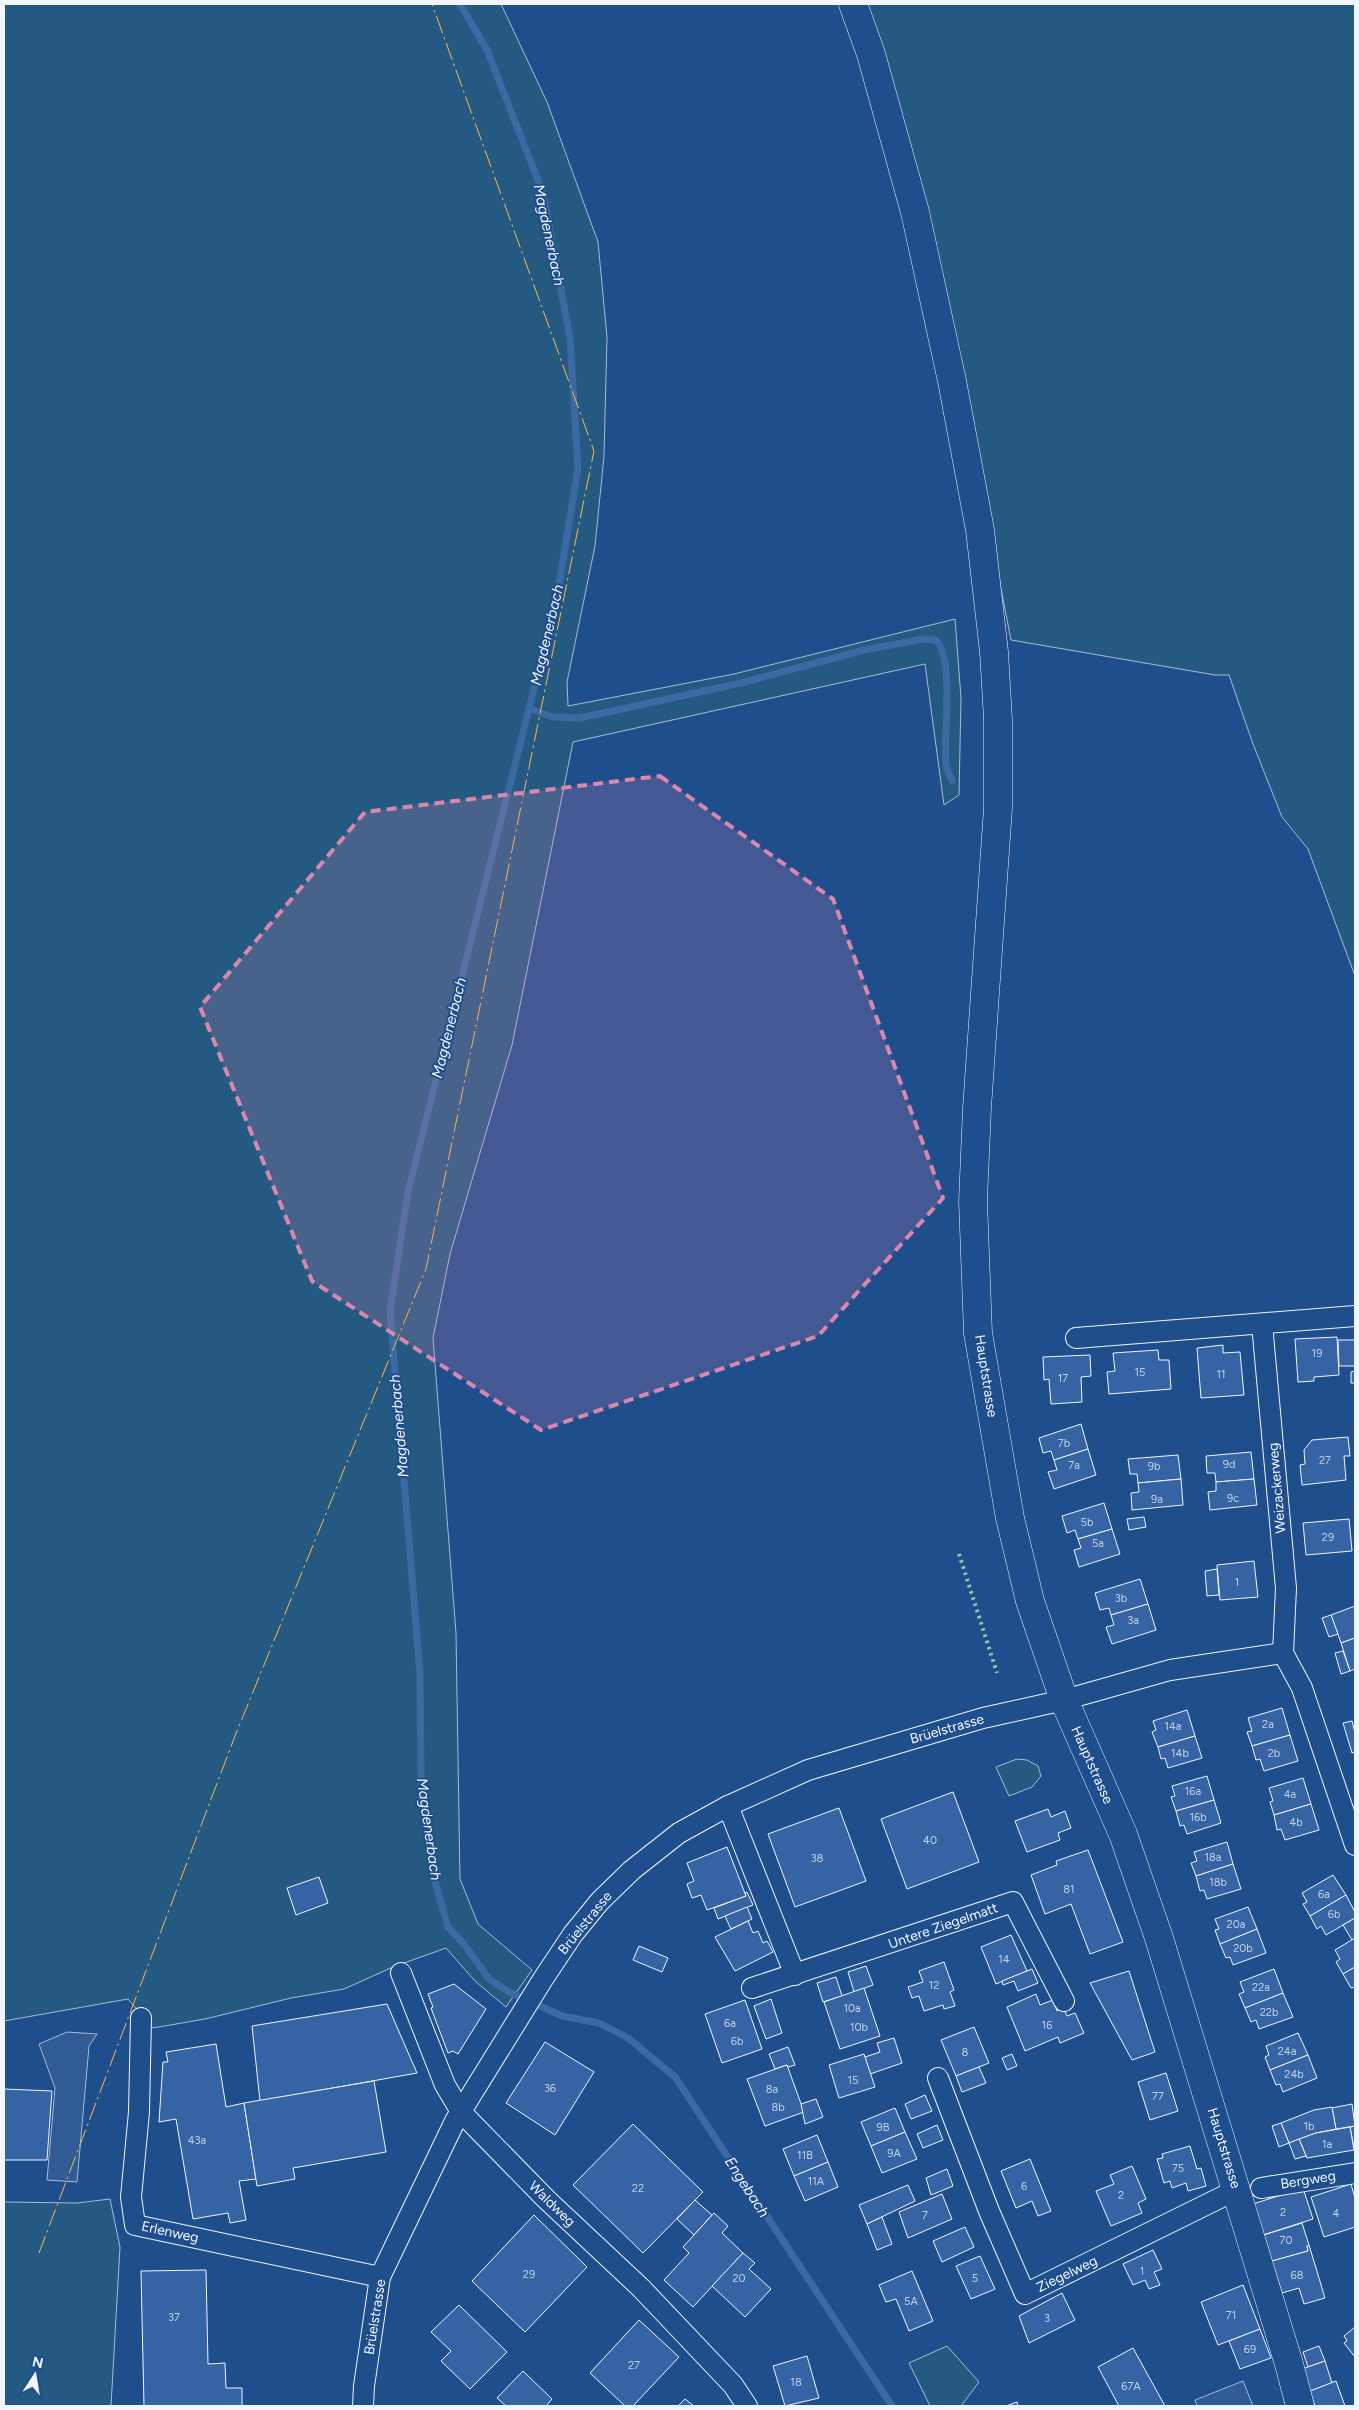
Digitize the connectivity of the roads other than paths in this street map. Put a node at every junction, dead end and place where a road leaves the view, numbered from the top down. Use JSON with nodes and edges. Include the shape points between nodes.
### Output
{"nodes":[{"id":1,"x":853,"y":4,"type":"edge"},
{"id":2,"x":1355,"y":1316,"type":"edge"},
{"id":3,"x":1262,"y":1324,"type":"junction"},
{"id":4,"x":1076,"y":1338,"type":"dead end"},
{"id":5,"x":1283,"y":1653,"type":"junction"},
{"id":6,"x":1064,"y":1700,"type":"junction"},
{"id":7,"x":728,"y":1806,"type":"junction"},
{"id":8,"x":1355,"y":1845,"type":"edge"},
{"id":9,"x":402,"y":1973,"type":"dead end"},
{"id":10,"x":795,"y":1974,"type":"junction"},
{"id":11,"x":752,"y":1988,"type":"dead end"},
{"id":12,"x":1064,"y":2001,"type":"dead end"},
{"id":13,"x":142,"y":2018,"type":"dead end"},
{"id":14,"x":938,"y":2078,"type":"dead end"},
{"id":15,"x":460,"y":2112,"type":"junction"},
{"id":16,"x":1355,"y":2173,"type":"edge"},
{"id":17,"x":1249,"y":2189,"type":"junction"},
{"id":18,"x":380,"y":2277,"type":"junction"},
{"id":19,"x":363,"y":2406,"type":"edge"},
{"id":20,"x":747,"y":2406,"type":"edge"},
{"id":21,"x":1300,"y":2406,"type":"edge"}],
"edges":[{"from":1,"to":6,"type":"main road","name":"Hauptstrasse","via":[[871,54],[914,212],[952,381],[980,530],[998,718],[998,808],[973,1201],[978,1333],[1010,1518],[1030,1601]]},
{"from":2,"to":3,"type":"street"},
{"from":3,"to":4,"type":"street"},
{"from":3,"to":5,"type":"street","name":"Weizackerweg","via":[[1286,1588]]},
{"from":5,"to":6,"type":"street","via":[[1170,1670]]},
{"from":5,"to":8,"type":"street","via":[[1302,1688]]},
{"from":6,"to":7,"type":"street","name":"Brüelstrasse","via":[[983,1718],[808,1770]]},
{"from":6,"to":17,"type":"main road","name":"Hauptstrasse","via":[[1123,1834]]},
{"from":7,"to":10,"type":"street"},
{"from":7,"to":15,"type":"street","name":"Brüelstrasse","via":[[679,1833],[632,1870],[600,1901],[543,1979]]},
{"from":9,"to":15,"type":"street","name":"Waldweg","via":[[445,2086]]},
{"from":10,"to":11,"type":"street","name":"Untere Ziegelmatt"},
{"from":10,"to":12,"type":"street","name":"Untere Ziegelmatt","via":[[1013,1902]]},
{"from":13,"to":18,"type":"street","name":"Erlenweg","via":[[139,2112],[131,2197],[135,2225]]},
{"from":14,"to":17,"type":"street","name":"Ziegelweg","via":[[1025,2294]]},
{"from":15,"to":18,"type":"street","name":"Brüelstrasse"},
{"from":15,"to":20,"type":"street","name":"Waldweg","via":[[641,2288],[733,2385]]},
{"from":16,"to":17,"type":"street","name":"Bergweg"},
{"from":17,"to":21,"type":"main road","name":"Hauptstrasse"},
{"from":18,"to":19,"type":"street","name":"Brüelstrasse"}]}
